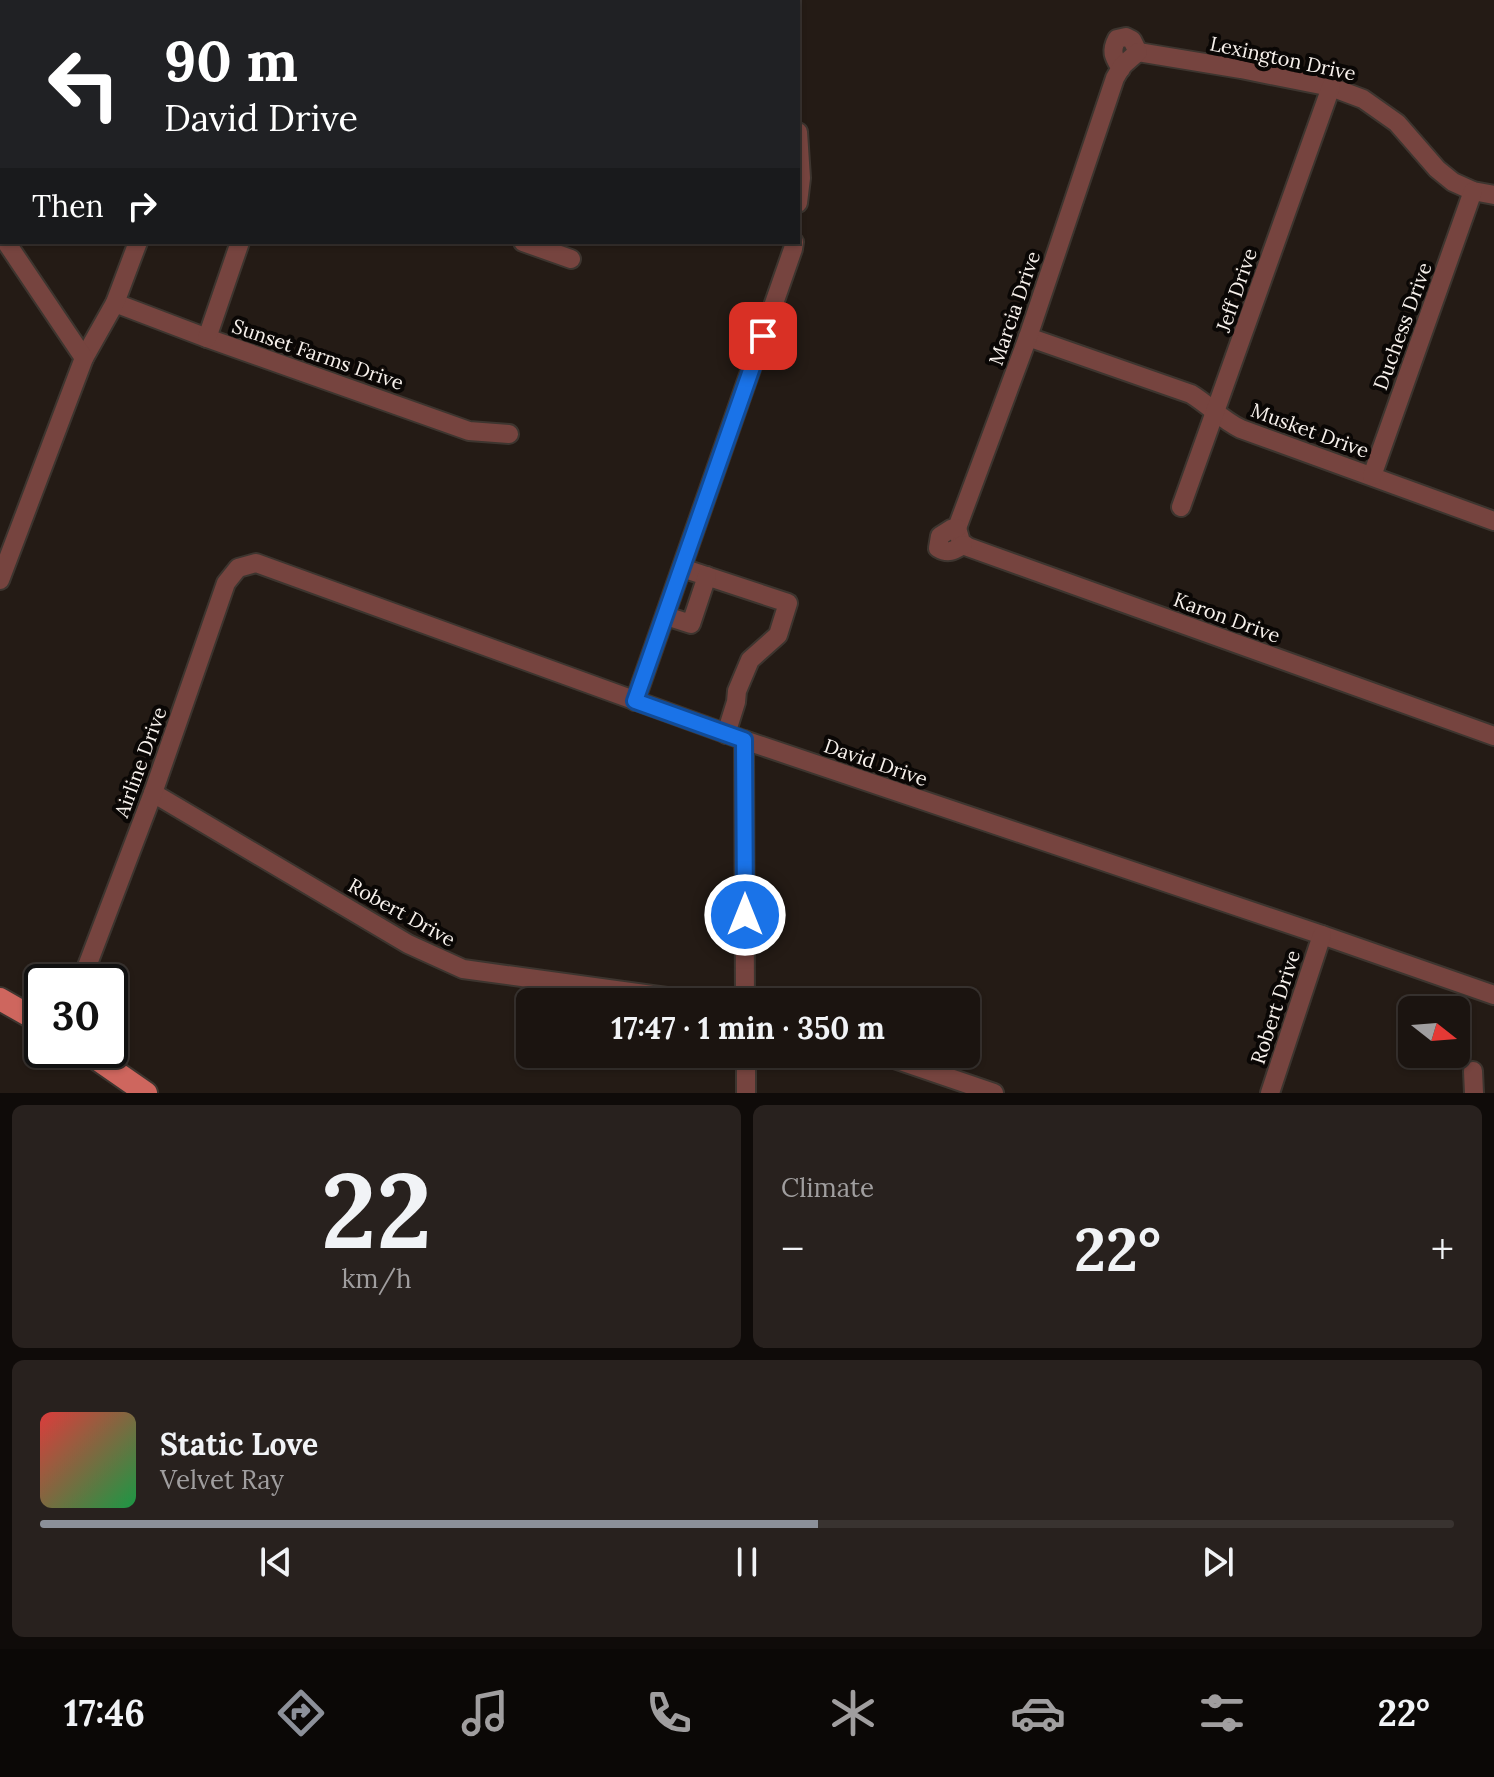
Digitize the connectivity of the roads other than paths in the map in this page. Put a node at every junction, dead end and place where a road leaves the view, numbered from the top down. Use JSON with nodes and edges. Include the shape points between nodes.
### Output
{"nodes":[{"id":1,"x":1138,"y":52,"type":"joint"},
{"id":2,"x":1331,"y":87,"type":"junction"},
{"id":3,"x":800,"y":163,"type":"edge"},
{"id":4,"x":800,"y":186,"type":"edge"},
{"id":5,"x":1473,"y":191,"type":"junction"},
{"id":6,"x":1494,"y":195,"type":"edge"},
{"id":7,"x":7,"y":244,"type":"edge"},
{"id":8,"x":137,"y":244,"type":"edge"},
{"id":9,"x":239,"y":244,"type":"edge"},
{"id":10,"x":529,"y":244,"type":"edge"},
{"id":11,"x":794,"y":244,"type":"edge"},
{"id":12,"x":571,"y":259,"type":"dead end"},
{"id":13,"x":115,"y":303,"type":"junction"},
{"id":14,"x":1028,"y":337,"type":"junction"},
{"id":15,"x":207,"y":338,"type":"junction"},
{"id":16,"x":84,"y":358,"type":"junction"},
{"id":17,"x":1214,"y":411,"type":"junction"},
{"id":18,"x":509,"y":434,"type":"dead end"},
{"id":19,"x":1372,"y":476,"type":"junction"},
{"id":20,"x":1181,"y":507,"type":"dead end"},
{"id":21,"x":1494,"y":521,"type":"edge"},
{"id":22,"x":960,"y":536,"type":"joint"},
{"id":23,"x":248,"y":564,"type":"joint"},
{"id":24,"x":682,"y":568,"type":"junction"},
{"id":25,"x":707,"y":576,"type":"junction"},
{"id":26,"x":0,"y":580,"type":"edge"},
{"id":27,"x":666,"y":616,"type":"junction"},
{"id":28,"x":635,"y":701,"type":"junction"},
{"id":29,"x":726,"y":734,"type":"junction"},
{"id":30,"x":1494,"y":736,"type":"edge"},
{"id":31,"x":744,"y":740,"type":"junction"},
{"id":32,"x":153,"y":793,"type":"junction"},
{"id":33,"x":1322,"y":935,"type":"junction"},
{"id":34,"x":88,"y":964,"type":"edge"},
{"id":35,"x":601,"y":988,"type":"edge"},
{"id":36,"x":745,"y":988,"type":"edge"},
{"id":37,"x":1494,"y":995,"type":"edge"},
{"id":38,"x":0,"y":999,"type":"edge"},
{"id":39,"x":24,"y":1013,"type":"edge"},
{"id":40,"x":110,"y":1068,"type":"edge"},
{"id":41,"x":746,"y":1068,"type":"edge"},
{"id":42,"x":921,"y":1068,"type":"edge"},
{"id":43,"x":1473,"y":1071,"type":"dead end"},
{"id":44,"x":146,"y":1093,"type":"edge"},
{"id":45,"x":746,"y":1093,"type":"edge"},
{"id":46,"x":994,"y":1093,"type":"edge"},
{"id":47,"x":1270,"y":1093,"type":"edge"},
{"id":48,"x":1474,"y":1093,"type":"edge"}],
"edges":[{"from":1,"to":2,"type":"street","name":"Lexington Drive"},
{"from":1,"to":14,"type":"street","name":"Marcia Drive","via":[[1115,78]]},
{"from":2,"to":5,"type":"street","name":"Lexington Drive","via":[[1383,112],[1437,169]]},
{"from":2,"to":17,"type":"street","name":"Jeff Drive"},
{"from":3,"to":4,"type":"street"},
{"from":5,"to":6,"type":"street","name":"Lexington Drive"},
{"from":5,"to":19,"type":"street","name":"Duchess Drive"},
{"from":7,"to":16,"type":"street"},
{"from":8,"to":13,"type":"street"},
{"from":9,"to":15,"type":"street"},
{"from":10,"to":12,"type":"street"},
{"from":11,"to":24,"type":"street"},
{"from":13,"to":15,"type":"street","name":"Sunset Farms Drive"},
{"from":13,"to":16,"type":"street"},
{"from":14,"to":17,"type":"street","name":"Musket Drive","via":[[1191,394]]},
{"from":14,"to":22,"type":"street","name":"Marcia Drive"},
{"from":15,"to":18,"type":"street","name":"Sunset Farms Drive","via":[[469,431]]},
{"from":16,"to":26,"type":"street"},
{"from":17,"to":19,"type":"street","name":"Musket Drive","via":[[1241,429]]},
{"from":17,"to":20,"type":"street","name":"Jeff Drive"},
{"from":19,"to":21,"type":"street","name":"Musket Drive"},
{"from":22,"to":30,"type":"street","name":"Karon Drive"},
{"from":23,"to":28,"type":"street","name":"David Drive","via":[[276,569]]},
{"from":23,"to":32,"type":"street","name":"Airline Drive","via":[[226,583]]},
{"from":24,"to":25,"type":"street"},
{"from":24,"to":27,"type":"street"},
{"from":25,"to":27,"type":"street","via":[[691,624]]},
{"from":25,"to":29,"type":"street","via":[[788,603],[778,635],[750,660]]},
{"from":27,"to":28,"type":"street"},
{"from":28,"to":29,"type":"street","name":"David Drive"},
{"from":29,"to":31,"type":"street","name":"David Drive"},
{"from":31,"to":33,"type":"street","name":"David Drive"},
{"from":31,"to":36,"type":"street"},
{"from":32,"to":34,"type":"street","name":"Airline Drive"},
{"from":32,"to":35,"type":"street","name":"Robert Drive","via":[[408,944],[463,969]]},
{"from":33,"to":37,"type":"street","name":"David Drive"},
{"from":33,"to":47,"type":"street","name":"Robert Drive"},
{"from":38,"to":39,"type":"main road"},
{"from":40,"to":44,"type":"main road"},
{"from":41,"to":45,"type":"street"},
{"from":42,"to":46,"type":"street"},
{"from":43,"to":48,"type":"street"}]}
